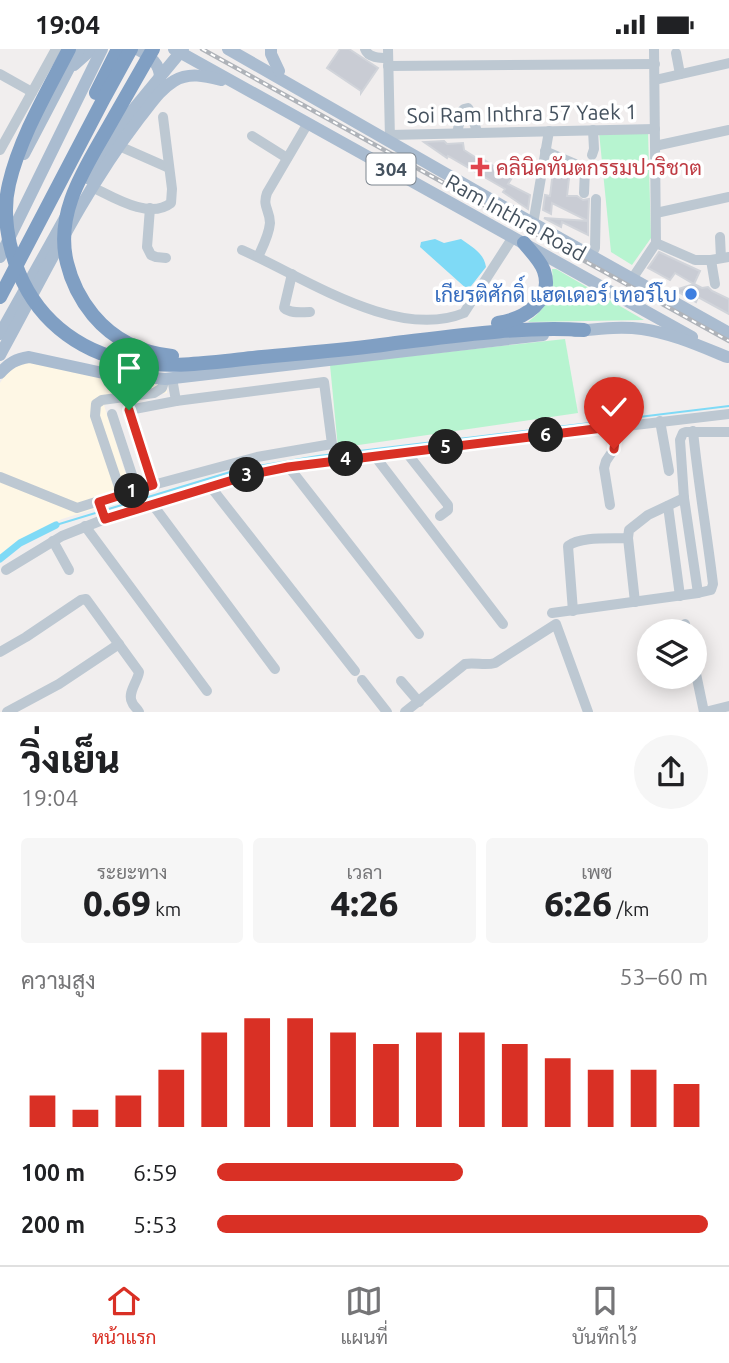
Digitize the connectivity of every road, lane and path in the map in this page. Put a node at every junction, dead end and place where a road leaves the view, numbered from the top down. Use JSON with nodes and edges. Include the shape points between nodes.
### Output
{"nodes":[{"id":1,"x":55,"y":49,"type":"edge"},
{"id":2,"x":69,"y":49,"type":"edge"},
{"id":3,"x":79,"y":49,"type":"edge"},
{"id":4,"x":92,"y":49,"type":"edge"},
{"id":5,"x":102,"y":49,"type":"edge"},
{"id":6,"x":118,"y":49,"type":"edge"},
{"id":7,"x":131,"y":49,"type":"edge"},
{"id":8,"x":137,"y":49,"type":"edge"},
{"id":9,"x":153,"y":49,"type":"edge"},
{"id":10,"x":174,"y":49,"type":"edge"},
{"id":11,"x":183,"y":49,"type":"edge"},
{"id":12,"x":228,"y":49,"type":"edge"},
{"id":13,"x":242,"y":49,"type":"edge"},
{"id":14,"x":271,"y":49,"type":"edge"},
{"id":15,"x":365,"y":49,"type":"edge"},
{"id":16,"x":654,"y":49,"type":"edge"},
{"id":17,"x":676,"y":53,"type":"dead end"},
{"id":18,"x":388,"y":58,"type":"edge"},
{"id":19,"x":729,"y":63,"type":"edge"},
{"id":20,"x":655,"y":64,"type":"junction"},
{"id":21,"x":69,"y":70,"type":"junction"},
{"id":22,"x":279,"y":71,"type":"junction"},
{"id":23,"x":0,"y":74,"type":"edge"},
{"id":24,"x":680,"y":74,"type":"junction"},
{"id":25,"x":654,"y":80,"type":"junction"},
{"id":26,"x":233,"y":82,"type":"junction"},
{"id":27,"x":32,"y":92,"type":"junction"},
{"id":28,"x":158,"y":95,"type":"junction"},
{"id":29,"x":345,"y":116,"type":"junction"},
{"id":30,"x":163,"y":117,"type":"dead end"},
{"id":31,"x":308,"y":123,"type":"junction"},
{"id":32,"x":655,"y":129,"type":"junction"},
{"id":33,"x":593,"y":130,"type":"junction"},
{"id":34,"x":729,"y":130,"type":"edge"},
{"id":35,"x":549,"y":131,"type":"junction"},
{"id":36,"x":477,"y":132,"type":"junction"},
{"id":37,"x":457,"y":133,"type":"junction"},
{"id":38,"x":252,"y":136,"type":"dead end"},
{"id":39,"x":3,"y":138,"type":"edge"},
{"id":40,"x":390,"y":139,"type":"junction"},
{"id":41,"x":119,"y":146,"type":"junction"},
{"id":42,"x":655,"y":146,"type":"junction"},
{"id":43,"x":0,"y":150,"type":"edge"},
{"id":44,"x":545,"y":151,"type":"junction"},
{"id":45,"x":592,"y":155,"type":"dead end"},
{"id":46,"x":288,"y":158,"type":"junction"},
{"id":47,"x":169,"y":168,"type":"junction"},
{"id":48,"x":92,"y":187,"type":"junction"},
{"id":49,"x":584,"y":193,"type":"dead end"},
{"id":50,"x":729,"y":197,"type":"edge"},
{"id":51,"x":596,"y":199,"type":"dead end"},
{"id":52,"x":0,"y":204,"type":"edge"},
{"id":53,"x":150,"y":208,"type":"junction"},
{"id":54,"x":656,"y":213,"type":"junction"},
{"id":55,"x":533,"y":224,"type":"junction"},
{"id":56,"x":720,"y":237,"type":"dead end"},
{"id":57,"x":519,"y":240,"type":"junction"},
{"id":58,"x":656,"y":243,"type":"junction"},
{"id":59,"x":242,"y":250,"type":"dead end"},
{"id":60,"x":591,"y":256,"type":"junction"},
{"id":61,"x":0,"y":257,"type":"edge"},
{"id":62,"x":258,"y":257,"type":"junction"},
{"id":63,"x":166,"y":258,"type":"dead end"},
{"id":64,"x":720,"y":258,"type":"edge"},
{"id":65,"x":615,"y":270,"type":"junction"},
{"id":66,"x":292,"y":274,"type":"junction"},
{"id":67,"x":0,"y":277,"type":"edge"},
{"id":68,"x":632,"y":279,"type":"junction"},
{"id":69,"x":715,"y":283,"type":"dead end"},
{"id":70,"x":605,"y":288,"type":"junction"},
{"id":71,"x":0,"y":297,"type":"edge"},
{"id":72,"x":310,"y":312,"type":"dead end"},
{"id":73,"x":584,"y":330,"type":"joint"},
{"id":74,"x":729,"y":333,"type":"edge"},
{"id":75,"x":0,"y":334,"type":"edge"},
{"id":76,"x":387,"y":349,"type":"junction"},
{"id":77,"x":0,"y":355,"type":"edge"},
{"id":78,"x":728,"y":357,"type":"edge"},
{"id":79,"x":0,"y":373,"type":"edge"},
{"id":80,"x":168,"y":379,"type":"junction"},
{"id":81,"x":176,"y":401,"type":"junction"},
{"id":82,"x":112,"y":414,"type":"dead end"},
{"id":83,"x":729,"y":414,"type":"edge"},
{"id":84,"x":660,"y":421,"type":"junction"},
{"id":85,"x":611,"y":427,"type":"junction"},
{"id":86,"x":693,"y":431,"type":"junction"},
{"id":87,"x":729,"y":432,"type":"edge"},
{"id":88,"x":406,"y":451,"type":"junction"},
{"id":89,"x":373,"y":455,"type":"junction"},
{"id":90,"x":288,"y":467,"type":"junction"},
{"id":91,"x":669,"y":471,"type":"dead end"},
{"id":92,"x":0,"y":477,"type":"edge"},
{"id":93,"x":153,"y":485,"type":"junction"},
{"id":94,"x":210,"y":487,"type":"junction"},
{"id":95,"x":137,"y":490,"type":"junction"},
{"id":96,"x":118,"y":495,"type":"junction"},
{"id":97,"x":684,"y":498,"type":"junction"},
{"id":98,"x":153,"y":505,"type":"junction"},
{"id":99,"x":610,"y":505,"type":"dead end"},
{"id":100,"x":668,"y":506,"type":"junction"},
{"id":101,"x":102,"y":511,"type":"junction"},
{"id":102,"x":440,"y":516,"type":"dead end"},
{"id":103,"x":86,"y":519,"type":"junction"},
{"id":104,"x":628,"y":538,"type":"junction"},
{"id":105,"x":53,"y":541,"type":"junction"},
{"id":106,"x":6,"y":570,"type":"dead end"},
{"id":107,"x":69,"y":570,"type":"dead end"},
{"id":108,"x":698,"y":593,"type":"junction"},
{"id":109,"x":680,"y":596,"type":"junction"},
{"id":110,"x":635,"y":602,"type":"junction"},
{"id":111,"x":573,"y":611,"type":"junction"},
{"id":112,"x":552,"y":613,"type":"dead end"},
{"id":113,"x":503,"y":624,"type":"dead end"},
{"id":114,"x":419,"y":634,"type":"dead end"},
{"id":115,"x":118,"y":644,"type":"junction"},
{"id":116,"x":0,"y":652,"type":"edge"},
{"id":117,"x":275,"y":670,"type":"dead end"},
{"id":118,"x":401,"y":681,"type":"dead end"},
{"id":119,"x":702,"y":689,"type":"edge"},
{"id":120,"x":207,"y":691,"type":"dead end"},
{"id":121,"x":419,"y":702,"type":"junction"},
{"id":122,"x":729,"y":706,"type":"edge"},
{"id":123,"x":7,"y":712,"type":"edge"},
{"id":124,"x":139,"y":712,"type":"edge"},
{"id":125,"x":387,"y":712,"type":"edge"},
{"id":126,"x":405,"y":712,"type":"edge"},
{"id":127,"x":589,"y":712,"type":"edge"},
{"id":128,"x":709,"y":712,"type":"edge"}],
"edges":[{"from":1,"to":27,"type":"street"},
{"from":2,"to":76,"type":"highway","via":[[15,163],[6,208],[11,250],[23,283],[40,311],[61,331],[82,344],[140,363]]},
{"from":3,"to":21,"type":"main road"},
{"from":4,"to":21,"type":"main road"},
{"from":5,"to":61,"type":"main road"},
{"from":6,"to":67,"type":"highway"},
{"from":7,"to":71,"type":"highway"},
{"from":8,"to":28,"type":"main road","via":[[158,65]]},
{"from":9,"to":57,"type":"highway","via":[[79,180],[65,217],[70,276],[83,304],[113,335],[133,346],[159,355],[204,356],[503,322],[533,308],[546,285],[539,261]]},
{"from":10,"to":26,"type":"main road","name":"Ram Inthra Road","number":"304"},
{"from":11,"to":75,"type":"main road","via":[[118,128]]},
{"from":12,"to":29,"type":"main road","name":"Ram Inthra Road","number":"304"},
{"from":13,"to":22,"type":"main road"},
{"from":14,"to":22,"type":"main road"},
{"from":15,"to":18,"type":"street","via":[[371,56]]},
{"from":16,"to":20,"type":"street"},
{"from":17,"to":24,"type":"street"},
{"from":18,"to":20,"type":"street"},
{"from":18,"to":40,"type":"street"},
{"from":19,"to":24,"type":"street"},
{"from":20,"to":25,"type":"street"},
{"from":21,"to":52,"type":"main road"},
{"from":22,"to":29,"type":"main road"},
{"from":23,"to":27,"type":"street"},
{"from":24,"to":25,"type":"street"},
{"from":25,"to":32,"type":"street"},
{"from":26,"to":28,"type":"main road","via":[[186,76]]},
{"from":26,"to":31,"type":"main road","name":"Ram Inthra Road","number":"304"},
{"from":27,"to":39,"type":"street"},
{"from":28,"to":41,"type":"main road"},
{"from":29,"to":40,"type":"main road","name":"Ram Inthra Road","number":"304"},
{"from":30,"to":47,"type":"street"},
{"from":31,"to":46,"type":"street"},
{"from":31,"to":57,"type":"main road","name":"Ram Inthra Road","number":"304"},
{"from":32,"to":33,"type":"street","name":"Soi Ram Inthra 57 Yaek 1"},
{"from":32,"to":42,"type":"street"},
{"from":33,"to":35,"type":"street","name":"Soi Ram Inthra 57 Yaek 1"},
{"from":33,"to":45,"type":"street"},
{"from":34,"to":42,"type":"street"},
{"from":35,"to":36,"type":"street","name":"Soi Ram Inthra 57 Yaek 1"},
{"from":35,"to":44,"type":"street"},
{"from":36,"to":37,"type":"street","name":"Soi Ram Inthra 57 Yaek 1"},
{"from":36,"to":37,"type":"street","via":[[472,115],[464,109]]},
{"from":37,"to":40,"type":"street","name":"Soi Ram Inthra 57 Yaek 1"},
{"from":38,"to":46,"type":"street"},
{"from":39,"to":43,"type":"street"},
{"from":40,"to":55,"type":"main road","name":"Ram Inthra Road","number":"304"},
{"from":41,"to":47,"type":"street"},
{"from":41,"to":48,"type":"main road"},
{"from":42,"to":54,"type":"street"},
{"from":44,"to":49,"type":"street","via":[[585,170]]},
{"from":44,"to":55,"type":"street"},
{"from":46,"to":62,"type":"street","via":[[265,199],[270,222]]},
{"from":47,"to":53,"type":"street","via":[[171,203]]},
{"from":48,"to":53,"type":"street","via":[[130,206]]},
{"from":48,"to":77,"type":"main road"},
{"from":50,"to":54,"type":"street"},
{"from":51,"to":60,"type":"street"},
{"from":53,"to":63,"type":"street","via":[[147,247],[150,255]]},
{"from":54,"to":58,"type":"street"},
{"from":55,"to":60,"type":"main road","name":"Ram Inthra Road","number":"304"},
{"from":56,"to":64,"type":"street"},
{"from":57,"to":66,"type":"street","via":[[458,316],[392,317]]},
{"from":57,"to":70,"type":"main road","name":"Ram Inthra Road","number":"304"},
{"from":58,"to":64,"type":"street","via":[[695,260]]},
{"from":58,"to":68,"type":"street"},
{"from":59,"to":62,"type":"street"},
{"from":60,"to":65,"type":"main road","name":"Ram Inthra Road","number":"304"},
{"from":62,"to":66,"type":"street"},
{"from":64,"to":69,"type":"street"},
{"from":65,"to":68,"type":"main road","name":"Ram Inthra Road","number":"304"},
{"from":65,"to":70,"type":"main road"},
{"from":66,"to":72,"type":"street","via":[[284,308]]},
{"from":68,"to":74,"type":"main road","name":"Ram Inthra Road","number":"304"},
{"from":70,"to":78,"type":"main road","name":"Ram Inthra Road","number":"304"},
{"from":73,"to":76,"type":"highway","via":[[513,329]]},
{"from":73,"to":78,"type":"main road","via":[[642,329]]},
{"from":76,"to":80,"type":"main road"},
{"from":79,"to":80,"type":"main road","via":[[17,359],[29,357],[103,373]]},
{"from":80,"to":81,"type":"street"},
{"from":80,"to":96,"type":"street","via":[[154,393],[96,404],[95,416],[120,487]]},
{"from":81,"to":93,"type":"street","via":[[129,410]]},
{"from":81,"to":93,"type":"street","via":[[324,382],[332,444],[257,457]]},
{"from":82,"to":95,"type":"street"},
{"from":83,"to":84,"type":"street"},
{"from":84,"to":85,"type":"street"},
{"from":84,"to":91,"type":"street"},
{"from":85,"to":88,"type":"street"},
{"from":85,"to":99,"type":"street","via":[[614,449],[604,468]]},
{"from":86,"to":87,"type":"street"},
{"from":86,"to":97,"type":"street","via":[[683,433],[680,440]]},
{"from":86,"to":108,"type":"street","via":[[713,584],[710,591]]},
{"from":88,"to":89,"type":"street"},
{"from":88,"to":102,"type":"street","via":[[448,505]]},
{"from":89,"to":90,"type":"street"},
{"from":89,"to":113,"type":"street"},
{"from":90,"to":94,"type":"street"},
{"from":90,"to":114,"type":"street"},
{"from":92,"to":103,"type":"street","via":[[77,508]]},
{"from":93,"to":95,"type":"street"},
{"from":94,"to":98,"type":"street"},
{"from":94,"to":125,"type":"street"},
{"from":95,"to":96,"type":"street"},
{"from":96,"to":101,"type":"street"},
{"from":97,"to":100,"type":"street"},
{"from":97,"to":108,"type":"street"},
{"from":98,"to":101,"type":"street"},
{"from":98,"to":117,"type":"street"},
{"from":100,"to":104,"type":"street","via":[[638,521]]},
{"from":100,"to":109,"type":"street"},
{"from":101,"to":103,"type":"street"},
{"from":101,"to":103,"type":"street"},
{"from":103,"to":105,"type":"street"},
{"from":103,"to":120,"type":"street"},
{"from":104,"to":110,"type":"street"},
{"from":104,"to":111,"type":"street","via":[[584,540],[568,546]]},
{"from":105,"to":106,"type":"street"},
{"from":105,"to":107,"type":"street"},
{"from":108,"to":109,"type":"street"},
{"from":109,"to":110,"type":"street"},
{"from":110,"to":111,"type":"street"},
{"from":111,"to":112,"type":"street"},
{"from":115,"to":116,"type":"street","via":[[84,599]]},
{"from":115,"to":123,"type":"street"},
{"from":115,"to":124,"type":"street","via":[[139,672],[131,701]]},
{"from":118,"to":121,"type":"street"},
{"from":119,"to":128,"type":"street"},
{"from":121,"to":126,"type":"street"},
{"from":121,"to":127,"type":"street","via":[[465,664],[495,663],[556,624]]},
{"from":122,"to":128,"type":"street"}]}
